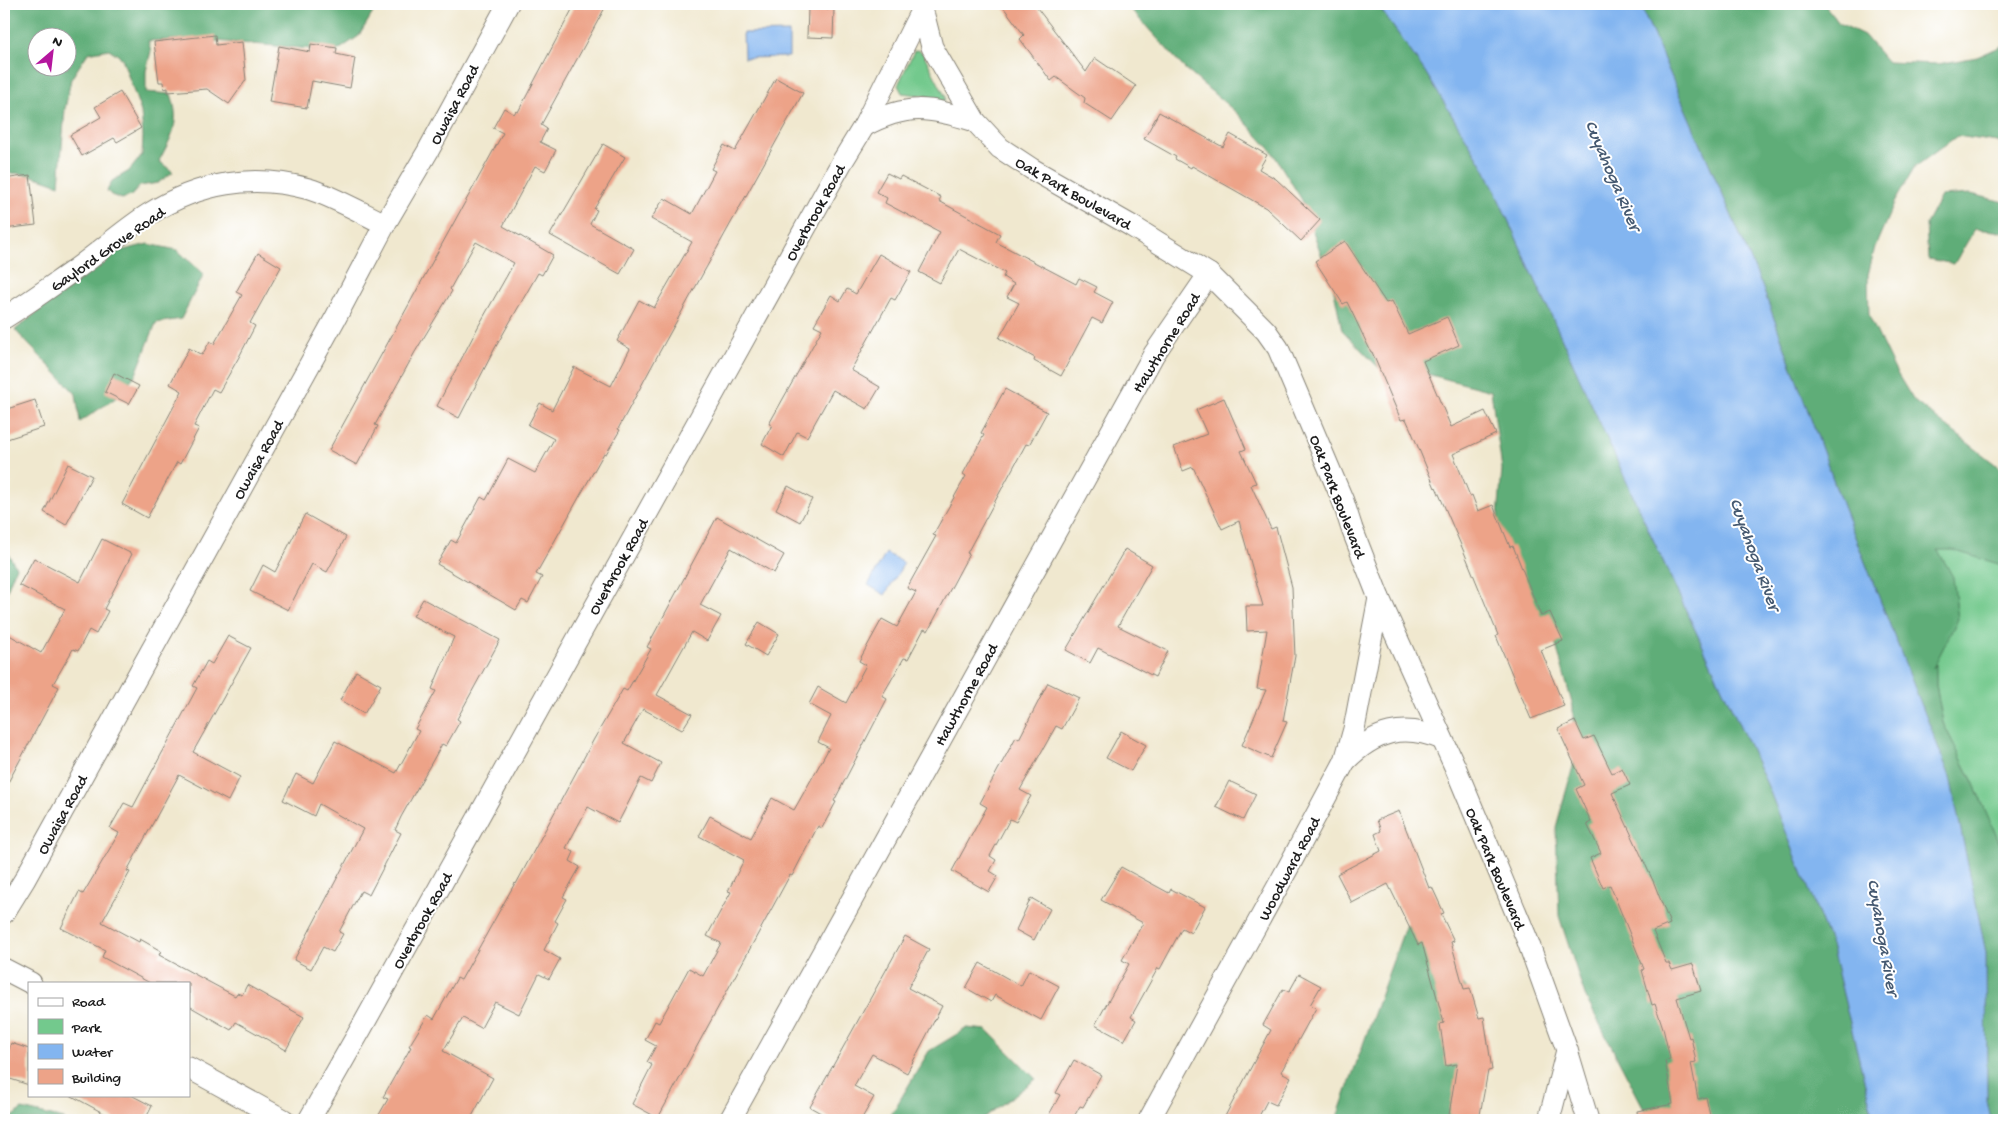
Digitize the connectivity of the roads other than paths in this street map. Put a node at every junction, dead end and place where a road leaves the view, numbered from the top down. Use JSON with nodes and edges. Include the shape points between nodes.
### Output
{"nodes":[{"id":1,"x":508,"y":4,"type":"edge"},
{"id":2,"x":922,"y":6,"type":"edge"},
{"id":3,"x":974,"y":121,"type":"junction"},
{"id":4,"x":864,"y":126,"type":"junction"},
{"id":5,"x":385,"y":224,"type":"junction"},
{"id":6,"x":1209,"y":274,"type":"junction"},
{"id":7,"x":4,"y":318,"type":"edge"},
{"id":8,"x":1379,"y":598,"type":"junction"},
{"id":9,"x":1442,"y":739,"type":"junction"},
{"id":10,"x":1345,"y":760,"type":"junction"},
{"id":11,"x":4,"y":913,"type":"edge"},
{"id":12,"x":4,"y":969,"type":"edge"},
{"id":13,"x":29,"y":982,"type":"edge"},
{"id":14,"x":1567,"y":1050,"type":"junction"},
{"id":15,"x":190,"y":1069,"type":"edge"},
{"id":16,"x":284,"y":1120,"type":"edge"},
{"id":17,"x":309,"y":1120,"type":"edge"},
{"id":18,"x":730,"y":1120,"type":"edge"},
{"id":19,"x":1149,"y":1120,"type":"edge"},
{"id":20,"x":1549,"y":1120,"type":"edge"},
{"id":21,"x":1588,"y":1120,"type":"edge"}],
"edges":[{"from":1,"to":5,"type":"street","name":"Owaisa Road"},
{"from":2,"to":3,"type":"street","name":"Oak Park Boulevard","via":[[932,47]]},
{"from":2,"to":4,"type":"street","name":"Overbrook Road"},
{"from":3,"to":4,"type":"street","via":[[930,109],[907,109],[882,116]]},
{"from":3,"to":6,"type":"street","name":"Oak Park Boulevard","via":[[1000,148],[1024,164]]},
{"from":4,"to":17,"type":"street","name":"Overbrook Road"},
{"from":5,"to":7,"type":"street","name":"Gaylord Grove Road","via":[[310,189],[271,181],[227,183],[202,190],[149,214],[34,300]]},
{"from":5,"to":11,"type":"street","name":"Owaisa Road"},
{"from":6,"to":8,"type":"street","name":"Oak Park Boulevard","via":[[1266,331],[1278,348],[1343,501]]},
{"from":6,"to":18,"type":"street","name":"Hawthorne Road","via":[[1154,354]]},
{"from":8,"to":9,"type":"street","name":"Oak Park Boulevard"},
{"from":8,"to":10,"type":"street","name":"Woodward Road"},
{"from":9,"to":10,"type":"street","via":[[1400,730],[1367,741]]},
{"from":9,"to":14,"type":"street","name":"Oak Park Boulevard","via":[[1530,948]]},
{"from":10,"to":19,"type":"street","name":"Woodward Road"},
{"from":12,"to":13,"type":"street"},
{"from":14,"to":20,"type":"street"},
{"from":14,"to":21,"type":"street","name":"Oak Park Boulevard"},
{"from":15,"to":16,"type":"street"}]}
